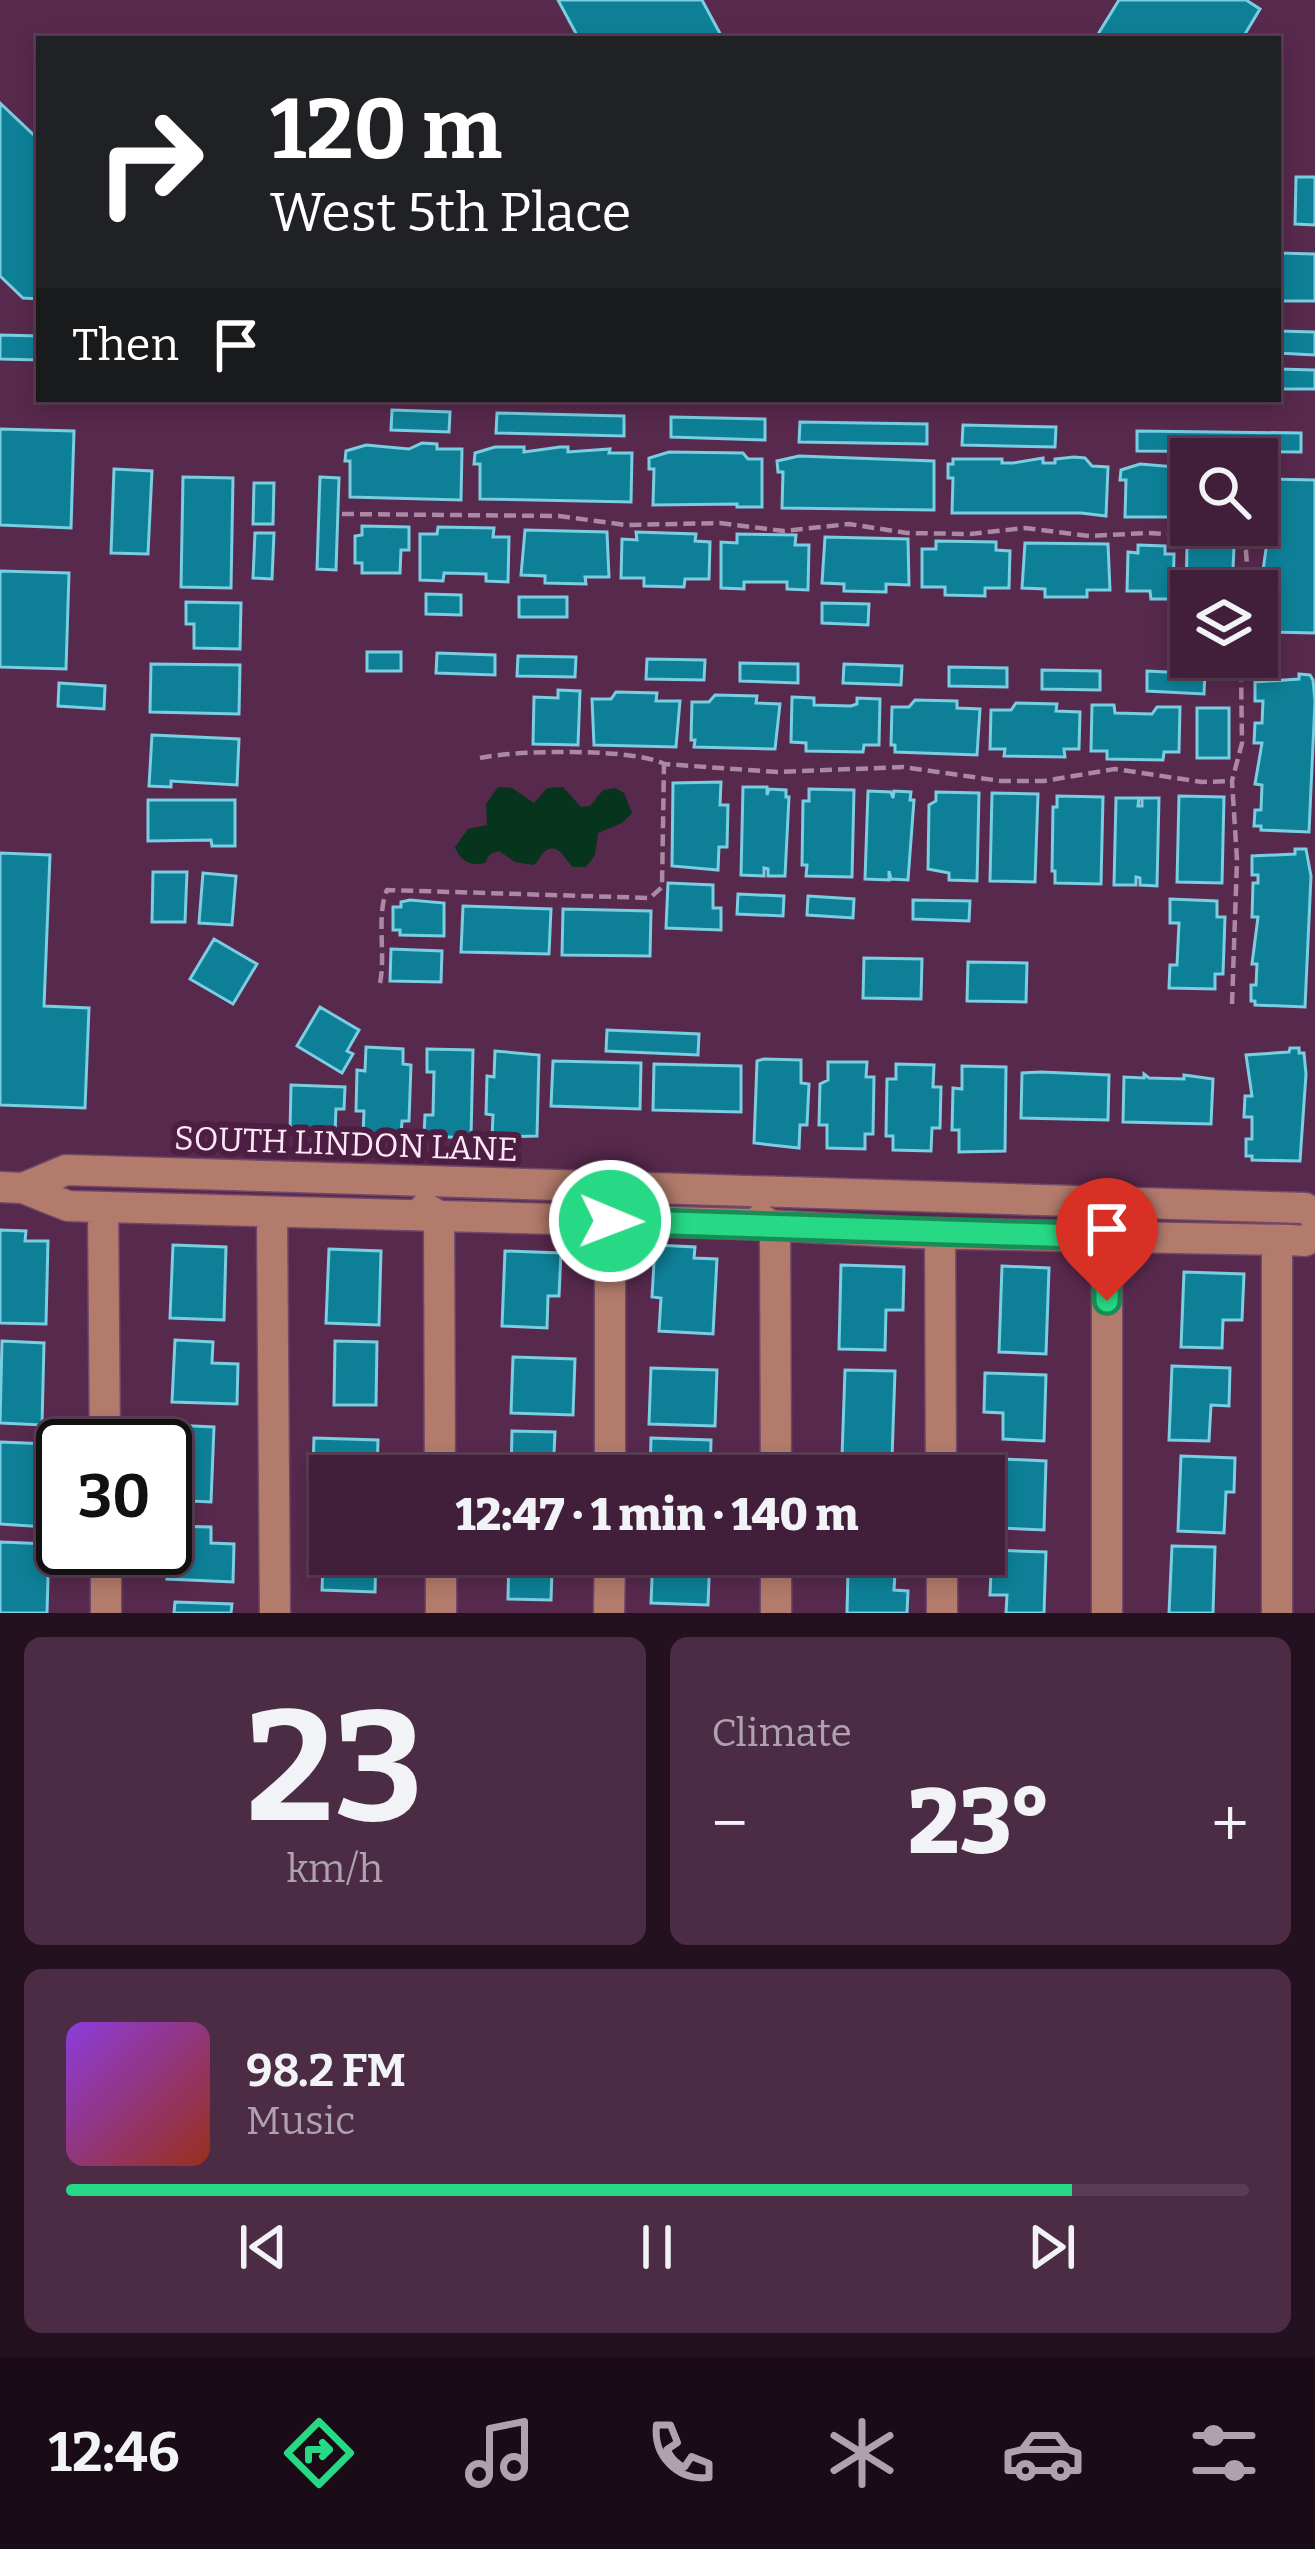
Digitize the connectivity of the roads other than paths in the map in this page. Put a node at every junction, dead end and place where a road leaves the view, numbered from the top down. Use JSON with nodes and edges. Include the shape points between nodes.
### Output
{"nodes":[{"id":1,"x":267,"y":1178,"type":"junction"},
{"id":2,"x":351,"y":1181,"type":"junction"},
{"id":3,"x":12,"y":1187,"type":"edge"},
{"id":4,"x":682,"y":1191,"type":"junction"},
{"id":5,"x":1005,"y":1200,"type":"junction"},
{"id":6,"x":103,"y":1207,"type":"junction"},
{"id":7,"x":272,"y":1214,"type":"junction"},
{"id":8,"x":439,"y":1216,"type":"junction"},
{"id":9,"x":1315,"y":1216,"type":"edge"},
{"id":10,"x":610,"y":1221,"type":"junction"},
{"id":11,"x":775,"y":1228,"type":"junction"},
{"id":12,"x":940,"y":1233,"type":"junction"},
{"id":13,"x":1315,"y":1234,"type":"edge"},
{"id":14,"x":1107,"y":1237,"type":"junction"},
{"id":15,"x":1277,"y":1240,"type":"junction"},
{"id":16,"x":105,"y":1419,"type":"edge"},
{"id":17,"x":440,"y":1455,"type":"edge"},
{"id":18,"x":610,"y":1455,"type":"edge"},
{"id":19,"x":776,"y":1455,"type":"edge"},
{"id":20,"x":941,"y":1455,"type":"edge"},
{"id":21,"x":106,"y":1575,"type":"edge"},
{"id":22,"x":441,"y":1575,"type":"edge"},
{"id":23,"x":610,"y":1575,"type":"edge"},
{"id":24,"x":776,"y":1575,"type":"edge"},
{"id":25,"x":942,"y":1575,"type":"edge"},
{"id":26,"x":106,"y":1613,"type":"edge"},
{"id":27,"x":275,"y":1613,"type":"edge"},
{"id":28,"x":441,"y":1613,"type":"edge"},
{"id":29,"x":609,"y":1613,"type":"edge"},
{"id":30,"x":776,"y":1613,"type":"edge"},
{"id":31,"x":942,"y":1613,"type":"edge"},
{"id":32,"x":1107,"y":1613,"type":"edge"},
{"id":33,"x":1277,"y":1613,"type":"edge"}],
"edges":[{"from":1,"to":2,"type":"street","name":"SOUTH LINDON LANE"},
{"from":1,"to":3,"type":"street","name":"SOUTH LINDON LANE","via":[[65,1170]]},
{"from":1,"to":6,"type":"street","via":[[240,1193],[128,1192]]},
{"from":2,"to":4,"type":"street","name":"SOUTH LINDON LANE"},
{"from":2,"to":8,"type":"street"},
{"from":3,"to":6,"type":"street","name":"SOUTH LINDON LANE","via":[[68,1206]]},
{"from":4,"to":5,"type":"street","name":"SOUTH LINDON LANE"},
{"from":4,"to":11,"type":"street"},
{"from":5,"to":9,"type":"street","name":"SOUTH LINDON LANE","via":[[1305,1208]]},
{"from":5,"to":14,"type":"street"},
{"from":6,"to":7,"type":"street","name":"SOUTH LINDON LANE"},
{"from":6,"to":16,"type":"street"},
{"from":7,"to":8,"type":"street","name":"SOUTH LINDON LANE"},
{"from":7,"to":27,"type":"street"},
{"from":8,"to":10,"type":"street","name":"SOUTH LINDON LANE"},
{"from":8,"to":17,"type":"street"},
{"from":10,"to":11,"type":"street","name":"SOUTH LINDON LANE"},
{"from":10,"to":18,"type":"street"},
{"from":11,"to":12,"type":"street","name":"SOUTH LINDON LANE"},
{"from":11,"to":19,"type":"street"},
{"from":12,"to":14,"type":"street","name":"SOUTH LINDON LANE"},
{"from":12,"to":20,"type":"street"},
{"from":13,"to":15,"type":"street","name":"SOUTH LINDON LANE"},
{"from":14,"to":15,"type":"street","name":"SOUTH LINDON LANE"},
{"from":14,"to":32,"type":"street"},
{"from":15,"to":33,"type":"street"},
{"from":21,"to":26,"type":"street"},
{"from":22,"to":28,"type":"street"},
{"from":23,"to":29,"type":"street"},
{"from":24,"to":30,"type":"street"},
{"from":25,"to":31,"type":"street"}]}
